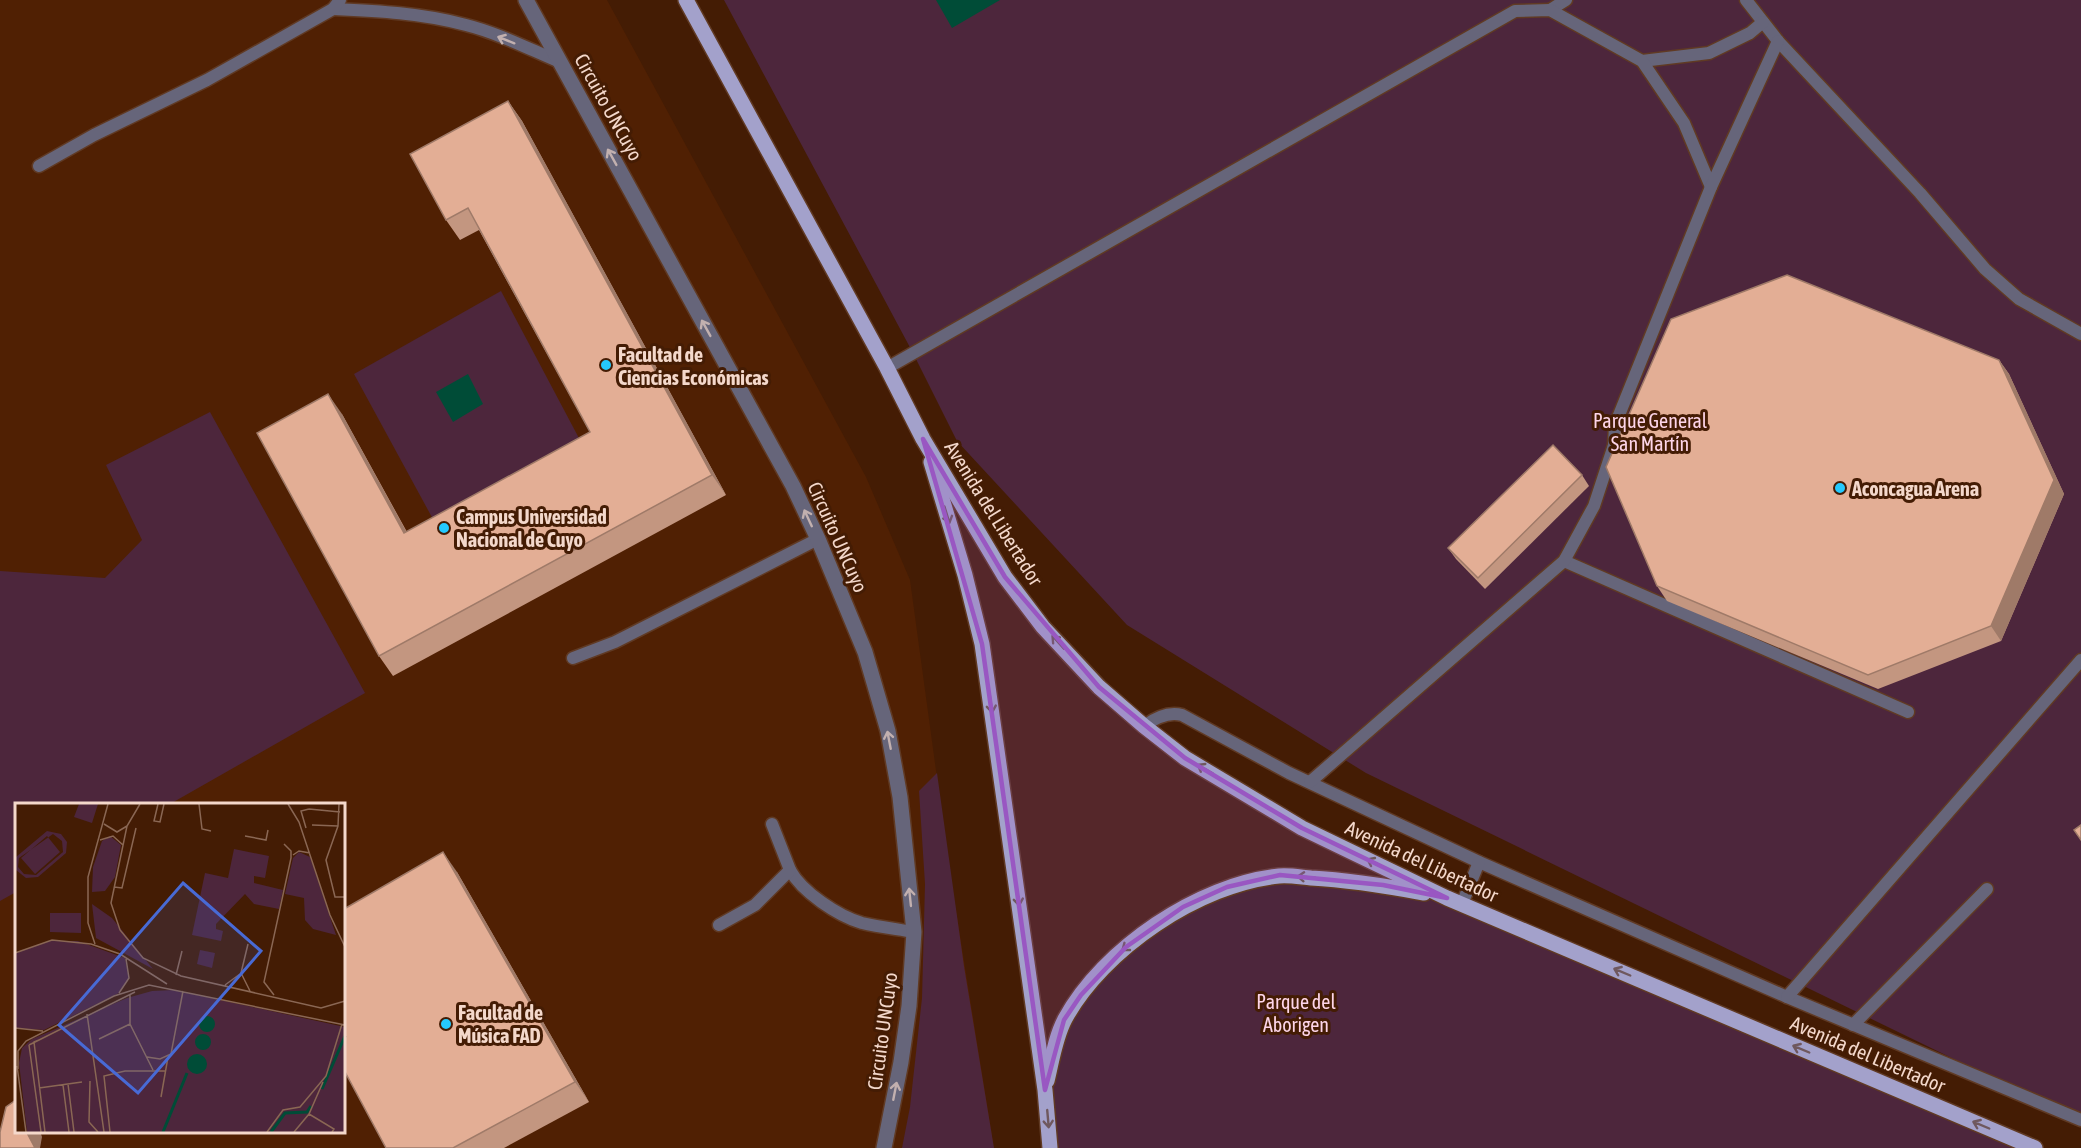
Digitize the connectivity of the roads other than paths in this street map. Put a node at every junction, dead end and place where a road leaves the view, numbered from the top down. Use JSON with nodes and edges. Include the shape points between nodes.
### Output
{"nodes":[{"id":1,"x":526,"y":0,"type":"edge"},
{"id":2,"x":686,"y":0,"type":"edge"},
{"id":3,"x":1566,"y":0,"type":"edge"},
{"id":4,"x":1746,"y":0,"type":"edge"},
{"id":5,"x":337,"y":5,"type":"edge"},
{"id":6,"x":1550,"y":10,"type":"junction"},
{"id":7,"x":1764,"y":22,"type":"junction"},
{"id":8,"x":1779,"y":41,"type":"junction"},
{"id":9,"x":1642,"y":61,"type":"junction"},
{"id":10,"x":560,"y":62,"type":"junction"},
{"id":11,"x":39,"y":166,"type":"dead end"},
{"id":12,"x":1711,"y":187,"type":"junction"},
{"id":13,"x":2081,"y":334,"type":"edge"},
{"id":14,"x":887,"y":368,"type":"junction"},
{"id":15,"x":924,"y":439,"type":"junction"},
{"id":16,"x":818,"y":539,"type":"junction"},
{"id":17,"x":1564,"y":561,"type":"junction"},
{"id":18,"x":573,"y":658,"type":"dead end"},
{"id":19,"x":2081,"y":660,"type":"edge"},
{"id":20,"x":1908,"y":712,"type":"dead end"},
{"id":21,"x":1144,"y":726,"type":"junction"},
{"id":22,"x":1310,"y":782,"type":"junction"},
{"id":23,"x":772,"y":824,"type":"dead end"},
{"id":24,"x":1479,"y":862,"type":"junction"},
{"id":25,"x":790,"y":870,"type":"junction"},
{"id":26,"x":1987,"y":888,"type":"dead end"},
{"id":27,"x":1447,"y":898,"type":"junction"},
{"id":28,"x":1462,"y":904,"type":"junction"},
{"id":29,"x":719,"y":925,"type":"dead end"},
{"id":30,"x":914,"y":932,"type":"junction"},
{"id":31,"x":1787,"y":997,"type":"junction"},
{"id":32,"x":1853,"y":1025,"type":"junction"},
{"id":33,"x":1045,"y":1090,"type":"junction"},
{"id":34,"x":2081,"y":1108,"type":"edge"},
{"id":35,"x":2060,"y":1111,"type":"junction"},
{"id":36,"x":2081,"y":1120,"type":"edge"},
{"id":37,"x":884,"y":1148,"type":"edge"},
{"id":38,"x":1050,"y":1148,"type":"edge"},
{"id":39,"x":2034,"y":1148,"type":"edge"}],
"edges":[{"from":1,"to":10,"type":"street","name":"Circuito UNCuyo"},
{"from":2,"to":14,"type":"main road","name":"Avenida del Libertador"},
{"from":3,"to":6,"type":"lane"},
{"from":4,"to":7,"type":"lane"},
{"from":10,"to":5,"type":"lane","one_way":true,"via":[[468,25]]},
{"from":5,"to":11,"type":"lane","via":[[207,80]]},
{"from":6,"to":9,"type":"lane"},
{"from":6,"to":14,"type":"lane","via":[[1515,11]]},
{"from":7,"to":8,"type":"lane"},
{"from":7,"to":9,"type":"lane","via":[[1709,53]]},
{"from":8,"to":12,"type":"lane"},
{"from":8,"to":13,"type":"lane","via":[[1985,269],[2019,299]]},
{"from":9,"to":12,"type":"lane","via":[[1684,123]]},
{"from":16,"to":10,"type":"street","name":"Circuito UNCuyo","one_way":true,"via":[[793,486]]},
{"from":12,"to":17,"type":"lane","via":[[1615,425],[1614,445],[1594,506]]},
{"from":14,"to":15,"type":"main road","name":"Avenida del Libertador"},
{"from":21,"to":15,"type":"main road","name":"Avenida del Libertador","one_way":true,"via":[[1099,687],[1012,586]]},
{"from":15,"to":33,"type":"main road","name":"Avenida del Libertador","one_way":true,"via":[[982,644]]},
{"from":16,"to":18,"type":"lane","via":[[615,642]]},
{"from":30,"to":16,"type":"street","name":"Circuito UNCuyo","one_way":true,"via":[[900,797],[888,730],[865,652]]},
{"from":17,"to":20,"type":"lane"},
{"from":17,"to":22,"type":"lane"},
{"from":19,"to":31,"type":"lane"},
{"from":21,"to":22,"type":"lane","via":[[1174,712]]},
{"from":27,"to":21,"type":"main road","name":"Avenida del Libertador","one_way":true,"via":[[1302,828],[1185,758]]},
{"from":22,"to":24,"type":"lane"},
{"from":23,"to":25,"type":"lane"},
{"from":24,"to":28,"type":"lane"},
{"from":24,"to":31,"type":"lane"},
{"from":25,"to":29,"type":"lane","via":[[755,905]]},
{"from":25,"to":30,"type":"lane","via":[[796,882],[831,908],[861,922]]},
{"from":26,"to":32,"type":"lane"},
{"from":27,"to":28,"type":"main road","name":"Avenida del Libertador"},
{"from":27,"to":33,"type":"main road","one_way":true,"via":[[1383,885],[1280,875],[1227,887],[1183,907],[1126,947],[1081,995],[1064,1020]]},
{"from":39,"to":28,"type":"main road","name":"Avenida del Libertador","one_way":true},
{"from":37,"to":30,"type":"street","name":"Circuito UNCuyo","one_way":true,"via":[[909,1006]]},
{"from":31,"to":32,"type":"lane"},
{"from":32,"to":35,"type":"lane"},
{"from":33,"to":38,"type":"main road","name":"Avenida del Libertador","one_way":true},
{"from":34,"to":35,"type":"lane"},
{"from":35,"to":36,"type":"lane"}]}
